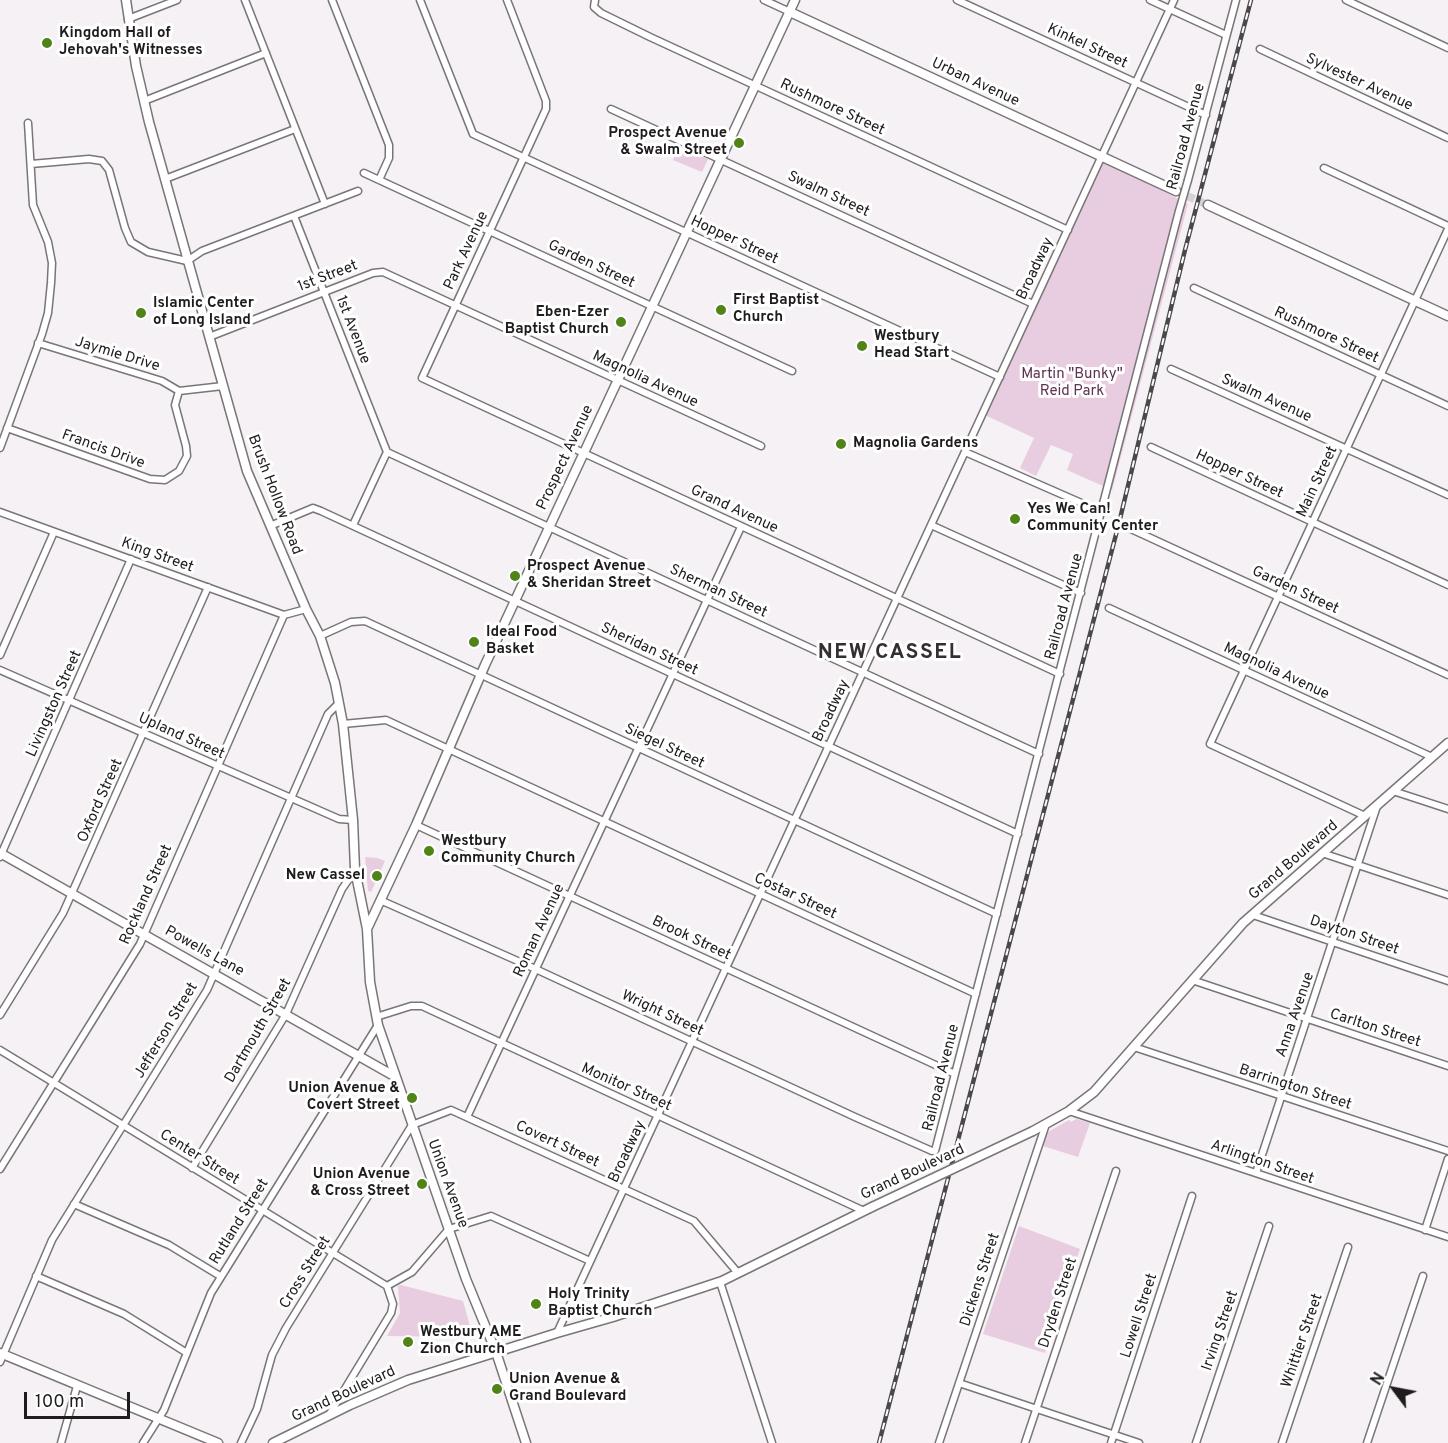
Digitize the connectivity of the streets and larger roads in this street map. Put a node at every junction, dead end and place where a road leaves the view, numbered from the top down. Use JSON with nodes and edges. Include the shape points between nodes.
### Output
{"nodes":[{"id":1,"x":126,"y":0,"type":"edge"},
{"id":2,"x":177,"y":0,"type":"edge"},
{"id":3,"x":245,"y":0,"type":"edge"},
{"id":4,"x":332,"y":0,"type":"edge"},
{"id":5,"x":420,"y":0,"type":"edge"},
{"id":6,"x":507,"y":0,"type":"edge"},
{"id":7,"x":595,"y":0,"type":"edge"},
{"id":8,"x":764,"y":0,"type":"edge"},
{"id":9,"x":795,"y":0,"type":"edge"},
{"id":10,"x":957,"y":0,"type":"edge"},
{"id":11,"x":1150,"y":0,"type":"edge"},
{"id":12,"x":1174,"y":0,"type":"edge"},
{"id":13,"x":1236,"y":0,"type":"edge"},
{"id":14,"x":1346,"y":0,"type":"edge"},
{"id":15,"x":1170,"y":9,"type":"junction"},
{"id":16,"x":790,"y":12,"type":"junction"},
{"id":17,"x":128,"y":19,"type":"junction"},
{"id":18,"x":1226,"y":35,"type":"junction"},
{"id":19,"x":1448,"y":48,"type":"edge"},
{"id":20,"x":1260,"y":49,"type":"dead end"},
{"id":21,"x":266,"y":53,"type":"junction"},
{"id":22,"x":1136,"y":83,"type":"junction"},
{"id":23,"x":756,"y":86,"type":"junction"},
{"id":24,"x":144,"y":101,"type":"junction"},
{"id":25,"x":611,"y":109,"type":"dead end"},
{"id":26,"x":1206,"y":115,"type":"junction"},
{"id":27,"x":28,"y":123,"type":"dead end"},
{"id":28,"x":295,"y":129,"type":"junction"},
{"id":29,"x":1448,"y":138,"type":"edge"},
{"id":30,"x":1102,"y":156,"type":"junction"},
{"id":31,"x":523,"y":157,"type":"junction"},
{"id":32,"x":722,"y":159,"type":"junction"},
{"id":33,"x":30,"y":164,"type":"junction"},
{"id":34,"x":1324,"y":168,"type":"dead end"},
{"id":35,"x":364,"y":173,"type":"dead end"},
{"id":36,"x":165,"y":179,"type":"junction"},
{"id":37,"x":379,"y":180,"type":"junction"},
{"id":38,"x":1176,"y":190,"type":"tunnel mouth"},
{"id":39,"x":358,"y":191,"type":"dead end"},
{"id":40,"x":325,"y":204,"type":"junction"},
{"id":41,"x":1208,"y":205,"type":"tunnel mouth"},
{"id":42,"x":294,"y":216,"type":"junction"},
{"id":43,"x":1448,"y":228,"type":"edge"},
{"id":44,"x":1068,"y":230,"type":"junction"},
{"id":45,"x":489,"y":231,"type":"junction"},
{"id":46,"x":688,"y":233,"type":"junction"},
{"id":47,"x":188,"y":261,"type":"junction"},
{"id":48,"x":1194,"y":288,"type":"dead end"},
{"id":49,"x":325,"y":292,"type":"junction"},
{"id":50,"x":1415,"y":301,"type":"junction"},
{"id":51,"x":455,"y":304,"type":"junction"},
{"id":52,"x":1034,"y":304,"type":"junction"},
{"id":53,"x":653,"y":307,"type":"junction"},
{"id":54,"x":1448,"y":316,"type":"edge"},
{"id":55,"x":209,"y":337,"type":"junction"},
{"id":56,"x":38,"y":343,"type":"junction"},
{"id":57,"x":432,"y":355,"type":"joint"},
{"id":58,"x":1171,"y":369,"type":"dead end"},
{"id":59,"x":792,"y":371,"type":"dead end"},
{"id":60,"x":1381,"y":375,"type":"junction"},
{"id":61,"x":1000,"y":377,"type":"junction"},
{"id":62,"x":617,"y":380,"type":"junction"},
{"id":63,"x":223,"y":386,"type":"junction"},
{"id":64,"x":179,"y":391,"type":"junction"},
{"id":65,"x":1448,"y":406,"type":"edge"},
{"id":66,"x":7,"y":428,"type":"junction"},
{"id":67,"x":761,"y":446,"type":"dead end"},
{"id":68,"x":1151,"y":447,"type":"dead end"},
{"id":69,"x":0,"y":448,"type":"edge"},
{"id":70,"x":1347,"y":448,"type":"junction"},
{"id":71,"x":387,"y":452,"type":"junction"},
{"id":72,"x":965,"y":452,"type":"junction"},
{"id":73,"x":583,"y":453,"type":"junction"},
{"id":74,"x":1448,"y":495,"type":"edge"},
{"id":75,"x":0,"y":512,"type":"edge"},
{"id":76,"x":1102,"y":512,"type":"junction"},
{"id":77,"x":1312,"y":522,"type":"junction"},
{"id":78,"x":353,"y":525,"type":"junction"},
{"id":79,"x":931,"y":525,"type":"junction"},
{"id":80,"x":270,"y":526,"type":"junction"},
{"id":81,"x":741,"y":527,"type":"junction"},
{"id":82,"x":549,"y":528,"type":"junction"},
{"id":83,"x":1131,"y":529,"type":"dead end"},
{"id":84,"x":54,"y":532,"type":"junction"},
{"id":85,"x":131,"y":559,"type":"junction"},
{"id":86,"x":1448,"y":585,"type":"edge"},
{"id":87,"x":208,"y":587,"type":"junction"},
{"id":88,"x":1080,"y":593,"type":"junction"},
{"id":89,"x":1278,"y":596,"type":"junction"},
{"id":90,"x":897,"y":599,"type":"junction"},
{"id":91,"x":707,"y":600,"type":"junction"},
{"id":92,"x":514,"y":601,"type":"junction"},
{"id":93,"x":1109,"y":608,"type":"dead end"},
{"id":94,"x":306,"y":609,"type":"junction"},
{"id":95,"x":284,"y":615,"type":"junction"},
{"id":96,"x":320,"y":636,"type":"junction"},
{"id":97,"x":0,"y":655,"type":"edge"},
{"id":98,"x":0,"y":670,"type":"edge"},
{"id":99,"x":1244,"y":670,"type":"junction"},
{"id":100,"x":863,"y":673,"type":"junction"},
{"id":101,"x":673,"y":674,"type":"junction"},
{"id":102,"x":1060,"y":674,"type":"junction"},
{"id":103,"x":480,"y":675,"type":"junction"},
{"id":104,"x":1448,"y":675,"type":"edge"},
{"id":105,"x":69,"y":700,"type":"junction"},
{"id":106,"x":338,"y":704,"type":"junction"},
{"id":107,"x":343,"y":724,"type":"junction"},
{"id":108,"x":144,"y":734,"type":"junction"},
{"id":109,"x":1448,"y":743,"type":"edge"},
{"id":110,"x":829,"y":747,"type":"junction"},
{"id":111,"x":639,"y":748,"type":"junction"},
{"id":112,"x":448,"y":749,"type":"junction"},
{"id":113,"x":1039,"y":754,"type":"junction"},
{"id":114,"x":1432,"y":757,"type":"junction"},
{"id":115,"x":218,"y":766,"type":"junction"},
{"id":116,"x":1394,"y":791,"type":"junction"},
{"id":117,"x":292,"y":799,"type":"junction"},
{"id":118,"x":1378,"y":804,"type":"junction"},
{"id":119,"x":1448,"y":809,"type":"edge"},
{"id":120,"x":1365,"y":816,"type":"junction"},
{"id":121,"x":353,"y":820,"type":"junction"},
{"id":122,"x":795,"y":820,"type":"junction"},
{"id":123,"x":604,"y":821,"type":"junction"},
{"id":124,"x":416,"y":825,"type":"junction"},
{"id":125,"x":1018,"y":834,"type":"junction"},
{"id":126,"x":1322,"y":853,"type":"junction"},
{"id":127,"x":0,"y":855,"type":"edge"},
{"id":128,"x":1359,"y":865,"type":"junction"},
{"id":129,"x":355,"y":870,"type":"junction"},
{"id":130,"x":761,"y":894,"type":"junction"},
{"id":131,"x":72,"y":895,"type":"junction"},
{"id":132,"x":1448,"y":895,"type":"edge"},
{"id":133,"x":570,"y":896,"type":"junction"},
{"id":134,"x":380,"y":900,"type":"junction"},
{"id":135,"x":997,"y":914,"type":"junction"},
{"id":136,"x":1253,"y":915,"type":"junction"},
{"id":137,"x":367,"y":929,"type":"junction"},
{"id":138,"x":144,"y":934,"type":"junction"},
{"id":139,"x":1333,"y":942,"type":"junction"},
{"id":140,"x":536,"y":969,"type":"junction"},
{"id":141,"x":727,"y":969,"type":"junction"},
{"id":142,"x":214,"y":974,"type":"junction"},
{"id":143,"x":1192,"y":980,"type":"junction"},
{"id":144,"x":1448,"y":981,"type":"edge"},
{"id":145,"x":976,"y":994,"type":"junction"},
{"id":146,"x":286,"y":1014,"type":"junction"},
{"id":147,"x":0,"y":1015,"type":"edge"},
{"id":148,"x":1307,"y":1019,"type":"junction"},
{"id":149,"x":377,"y":1021,"type":"junction"},
{"id":150,"x":692,"y":1041,"type":"junction"},
{"id":151,"x":502,"y":1043,"type":"junction"},
{"id":152,"x":1134,"y":1047,"type":"junction"},
{"id":153,"x":0,"y":1050,"type":"edge"},
{"id":154,"x":358,"y":1054,"type":"junction"},
{"id":155,"x":1448,"y":1066,"type":"edge"},
{"id":156,"x":956,"y":1074,"type":"junction"},
{"id":157,"x":394,"y":1076,"type":"junction"},
{"id":158,"x":53,"y":1083,"type":"junction"},
{"id":159,"x":1281,"y":1096,"type":"junction"},
{"id":160,"x":1069,"y":1111,"type":"junction"},
{"id":161,"x":658,"y":1115,"type":"junction"},
{"id":162,"x":468,"y":1117,"type":"junction"},
{"id":163,"x":1046,"y":1124,"type":"junction"},
{"id":164,"x":123,"y":1125,"type":"junction"},
{"id":165,"x":412,"y":1125,"type":"junction"},
{"id":166,"x":934,"y":1150,"type":"joint"},
{"id":167,"x":1448,"y":1151,"type":"edge"},
{"id":168,"x":1448,"y":1159,"type":"edge"},
{"id":169,"x":192,"y":1168,"type":"junction"},
{"id":170,"x":0,"y":1169,"type":"edge"},
{"id":171,"x":1116,"y":1171,"type":"dead end"},
{"id":172,"x":1256,"y":1173,"type":"junction"},
{"id":173,"x":624,"y":1189,"type":"junction"},
{"id":174,"x":1192,"y":1196,"type":"dead end"},
{"id":175,"x":74,"y":1204,"type":"junction"},
{"id":176,"x":868,"y":1209,"type":"junction"},
{"id":177,"x":261,"y":1210,"type":"junction"},
{"id":178,"x":1269,"y":1226,"type":"dead end"},
{"id":179,"x":449,"y":1229,"type":"junction"},
{"id":180,"x":1425,"y":1230,"type":"junction"},
{"id":181,"x":1448,"y":1238,"type":"edge"},
{"id":182,"x":1348,"y":1247,"type":"dead end"},
{"id":183,"x":332,"y":1254,"type":"junction"},
{"id":184,"x":590,"y":1261,"type":"junction"},
{"id":185,"x":738,"y":1273,"type":"junction"},
{"id":186,"x":36,"y":1276,"type":"junction"},
{"id":187,"x":220,"y":1276,"type":"junction"},
{"id":188,"x":1423,"y":1276,"type":"dead end"},
{"id":189,"x":720,"y":1282,"type":"junction"},
{"id":190,"x":387,"y":1286,"type":"junction"},
{"id":191,"x":557,"y":1333,"type":"junction"},
{"id":192,"x":496,"y":1352,"type":"junction"},
{"id":193,"x":187,"y":1353,"type":"junction"},
{"id":194,"x":1,"y":1356,"type":"edge"},
{"id":195,"x":959,"y":1383,"type":"junction"},
{"id":196,"x":77,"y":1386,"type":"junction"},
{"id":197,"x":1036,"y":1409,"type":"junction"},
{"id":198,"x":329,"y":1416,"type":"junction"},
{"id":199,"x":159,"y":1418,"type":"junction"},
{"id":200,"x":1113,"y":1435,"type":"junction"},
{"id":201,"x":61,"y":1443,"type":"edge"},
{"id":202,"x":143,"y":1443,"type":"edge"},
{"id":203,"x":218,"y":1443,"type":"edge"},
{"id":204,"x":241,"y":1443,"type":"edge"},
{"id":205,"x":273,"y":1443,"type":"edge"},
{"id":206,"x":526,"y":1443,"type":"edge"},
{"id":207,"x":772,"y":1443,"type":"edge"},
{"id":208,"x":939,"y":1443,"type":"edge"},
{"id":209,"x":1025,"y":1443,"type":"edge"},
{"id":210,"x":1111,"y":1443,"type":"edge"},
{"id":211,"x":1139,"y":1443,"type":"edge"},
{"id":212,"x":1196,"y":1443,"type":"edge"},
{"id":213,"x":1282,"y":1443,"type":"edge"},
{"id":214,"x":1368,"y":1443,"type":"edge"}],
"edges":[{"from":1,"to":17,"type":"street","name":"Brush Hollow Road"},
{"from":2,"to":17,"type":"street"},
{"from":3,"to":21,"type":"street"},
{"from":4,"to":37,"type":"street","via":[[389,145],[389,158]]},
{"from":5,"to":31,"type":"street","name":"Hopper Street","via":[[473,134]]},
{"from":6,"to":31,"type":"street","name":"Park Avenue","via":[[546,101],[546,109]]},
{"from":7,"to":23,"type":"street","name":"Rushmore Street","via":[[594,7],[601,13]]},
{"from":8,"to":16,"type":"street","name":"Urban Avenue"},
{"from":9,"to":16,"type":"street","name":"Prospect Avenue"},
{"from":10,"to":22,"type":"street","name":"Kinkel Street"},
{"from":11,"to":15,"type":"street"},
{"from":12,"to":15,"type":"street","name":"Broadway"},
{"from":13,"to":18,"type":"street","name":"Railroad Avenue"},
{"from":14,"to":19,"type":"street"},
{"from":15,"to":18,"type":"street"},
{"from":15,"to":22,"type":"street","name":"Broadway"},
{"from":16,"to":23,"type":"street","name":"Prospect Avenue"},
{"from":16,"to":30,"type":"street","name":"Urban Avenue"},
{"from":17,"to":24,"type":"street","name":"Brush Hollow Road"},
{"from":18,"to":26,"type":"street","name":"Railroad Avenue"},
{"from":20,"to":29,"type":"street","name":"Sylvester Avenue"},
{"from":21,"to":24,"type":"street"},
{"from":21,"to":28,"type":"street"},
{"from":22,"to":26,"type":"street","name":"Kinkel Street"},
{"from":22,"to":30,"type":"street","name":"Broadway"},
{"from":23,"to":32,"type":"street","name":"Prospect Avenue"},
{"from":23,"to":44,"type":"street","name":"Rushmore Street"},
{"from":24,"to":36,"type":"street","name":"Brush Hollow Road"},
{"from":25,"to":32,"type":"street","name":"Swalm Street"},
{"from":26,"to":76,"type":"street","name":"Railroad Avenue","bridge":true},
{"from":27,"to":33,"type":"street"},
{"from":28,"to":36,"type":"street"},
{"from":28,"to":40,"type":"street"},
{"from":30,"to":38,"type":"street","name":"Urban Avenue"},
{"from":30,"to":44,"type":"street","name":"Broadway"},
{"from":31,"to":45,"type":"street","name":"Park Avenue"},
{"from":31,"to":46,"type":"street","name":"Hopper Street"},
{"from":32,"to":46,"type":"street","name":"Prospect Avenue"},
{"from":32,"to":52,"type":"street","name":"Swalm Street"},
{"from":33,"to":47,"type":"street","via":[[102,161],[109,170],[131,242],[148,252]]},
{"from":33,"to":56,"type":"street","via":[[33,205],[48,242],[51,263],[48,313]]},
{"from":34,"to":43,"type":"street"},
{"from":35,"to":37,"type":"street","name":"Garden Street"},
{"from":36,"to":47,"type":"street","name":"Brush Hollow Road"},
{"from":37,"to":45,"type":"street","name":"Garden Street"},
{"from":39,"to":40,"type":"street"},
{"from":40,"to":42,"type":"street"},
{"from":41,"to":50,"type":"street"},
{"from":42,"to":47,"type":"street"},
{"from":42,"to":49,"type":"street","name":"1st Avenue"},
{"from":43,"to":50,"type":"street","name":"Main Street"},
{"from":44,"to":52,"type":"street","name":"Broadway"},
{"from":45,"to":51,"type":"street","name":"Park Avenue"},
{"from":45,"to":53,"type":"street","name":"Garden Street"},
{"from":46,"to":53,"type":"street","name":"Prospect Avenue"},
{"from":46,"to":61,"type":"street","name":"Hopper Street"},
{"from":47,"to":55,"type":"street","name":"Brush Hollow Road"},
{"from":48,"to":60,"type":"street","name":"Rushmore Street"},
{"from":49,"to":51,"type":"street","name":"1st Street","via":[[383,272]]},
{"from":49,"to":55,"type":"street","name":"1st Street"},
{"from":49,"to":71,"type":"street","name":"1st Avenue"},
{"from":50,"to":54,"type":"street"},
{"from":50,"to":60,"type":"street","name":"Main Street"},
{"from":51,"to":57,"type":"street","name":"Park Avenue"},
{"from":51,"to":62,"type":"street","name":"Magnolia Avenue"},
{"from":52,"to":61,"type":"street","name":"Broadway"},
{"from":53,"to":59,"type":"street","name":"Garden Street"},
{"from":53,"to":62,"type":"street","name":"Prospect Avenue"},
{"from":55,"to":63,"type":"street","name":"Brush Hollow Road"},
{"from":56,"to":64,"type":"street","name":"Jaymie Drive","via":[[162,381]]},
{"from":56,"to":66,"type":"street"},
{"from":57,"to":73,"type":"street","name":"Grand Avenue","via":[[423,374],[425,380]]},
{"from":58,"to":70,"type":"street","name":"Swalm Avenue"},
{"from":60,"to":65,"type":"street","name":"Rushmore Street"},
{"from":60,"to":70,"type":"street","name":"Main Street"},
{"from":61,"to":72,"type":"street","name":"Broadway"},
{"from":62,"to":67,"type":"street","name":"Magnolia Avenue"},
{"from":62,"to":73,"type":"street","name":"Prospect Avenue"},
{"from":63,"to":64,"type":"street"},
{"from":63,"to":80,"type":"street","name":"Brush Hollow Road","via":[[248,471]]},
{"from":64,"to":66,"type":"street","name":"Francis Drive","via":[[175,405],[187,456],[179,471],[165,480],[150,479]]},
{"from":66,"to":69,"type":"street"},
{"from":68,"to":77,"type":"street","name":"Hopper Street"},
{"from":70,"to":74,"type":"street","name":"Swalm Avenue"},
{"from":70,"to":77,"type":"street","name":"Main Street"},
{"from":71,"to":78,"type":"street"},
{"from":71,"to":82,"type":"street","name":"Sherman Street"},
{"from":72,"to":76,"type":"street"},
{"from":72,"to":79,"type":"street","name":"Broadway"},
{"from":73,"to":81,"type":"street","name":"Grand Avenue"},
{"from":73,"to":82,"type":"street","name":"Prospect Avenue"},
{"from":75,"to":84,"type":"street","name":"King Street"},
{"from":76,"to":88,"type":"street","name":"Railroad Avenue"},
{"from":77,"to":86,"type":"street","name":"Hopper Street"},
{"from":77,"to":89,"type":"street","name":"Main Street"},
{"from":78,"to":80,"type":"street","name":"Sheridan Street","via":[[313,508]]},
{"from":78,"to":92,"type":"street","name":"Sheridan Street"},
{"from":79,"to":88,"type":"street"},
{"from":79,"to":90,"type":"street","name":"Broadway"},
{"from":80,"to":94,"type":"street","name":"Brush Hollow Road"},
{"from":81,"to":90,"type":"street","name":"Grand Avenue"},
{"from":81,"to":91,"type":"street","name":"Roman Avenue"},
{"from":82,"to":91,"type":"street","name":"Sherman Street"},
{"from":82,"to":92,"type":"street","name":"Prospect Avenue"},
{"from":83,"to":89,"type":"street","name":"Garden Street"},
{"from":84,"to":85,"type":"street","name":"King Street"},
{"from":84,"to":97,"type":"street"},
{"from":85,"to":87,"type":"street","name":"King Street"},
{"from":85,"to":105,"type":"street","name":"Livingston Street"},
{"from":87,"to":95,"type":"street","name":"King Street"},
{"from":87,"to":108,"type":"street","name":"Oxford Street"},
{"from":88,"to":102,"type":"street","name":"Railroad Avenue"},
{"from":89,"to":99,"type":"street","name":"Main Street"},
{"from":89,"to":104,"type":"street","name":"Garden Street"},
{"from":90,"to":100,"type":"street","name":"Broadway"},
{"from":90,"to":102,"type":"street","name":"Grand Avenue"},
{"from":91,"to":100,"type":"street","name":"Sherman Street"},
{"from":91,"to":101,"type":"street","name":"Roman Avenue"},
{"from":92,"to":101,"type":"street","name":"Sheridan Street"},
{"from":92,"to":103,"type":"street","name":"Prospect Avenue"},
{"from":93,"to":99,"type":"street","name":"Magnolia Avenue"},
{"from":94,"to":95,"type":"street"},
{"from":94,"to":96,"type":"street","name":"Brush Hollow Road"},
{"from":95,"to":115,"type":"street","name":"Rockland Street"},
{"from":96,"to":103,"type":"street","name":"Siegel Street","via":[[351,622],[365,621]]},
{"from":96,"to":106,"type":"street","name":"Brush Hollow Road"},
{"from":98,"to":105,"type":"street","name":"Upland Street"},
{"from":99,"to":114,"type":"street","name":"Magnolia Avenue"},
{"from":99,"to":120,"type":"street","name":"Main Street","via":[[1210,744]]},
{"from":100,"to":110,"type":"street","name":"Broadway"},
{"from":100,"to":113,"type":"street","name":"Sherman Street"},
{"from":101,"to":110,"type":"street","name":"Sheridan Street"},
{"from":101,"to":111,"type":"street","name":"Roman Avenue"},
{"from":102,"to":113,"type":"street","name":"Railroad Avenue"},
{"from":103,"to":111,"type":"street","name":"Siegel Street"},
{"from":103,"to":112,"type":"street","name":"Prospect Avenue"},
{"from":105,"to":108,"type":"street","name":"Upland Street"},
{"from":105,"to":127,"type":"street","name":"Livingston Street"},
{"from":106,"to":107,"type":"street","name":"Brush Hollow Road"},
{"from":106,"to":117,"type":"street","name":"Jefferson Street","via":[[328,714]]},
{"from":107,"to":112,"type":"street","name":"Costar Street","via":[[386,720]]},
{"from":107,"to":121,"type":"street","name":"Brush Hollow Road"},
{"from":108,"to":115,"type":"street","name":"Upland Street"},
{"from":108,"to":131,"type":"street","name":"Oxford Street"},
{"from":109,"to":114,"type":"street","name":"Grand Boulevard"},
{"from":110,"to":122,"type":"street","name":"Broadway"},
{"from":110,"to":125,"type":"street","name":"Sheridan Street"},
{"from":111,"to":122,"type":"street","name":"Siegel Street"},
{"from":111,"to":123,"type":"street","name":"Roman Avenue"},
{"from":112,"to":123,"type":"street","name":"Costar Street"},
{"from":112,"to":124,"type":"street","name":"Prospect Avenue"},
{"from":113,"to":125,"type":"street","name":"Railroad Avenue"},
{"from":114,"to":116,"type":"street","name":"Grand Boulevard"},
{"from":115,"to":117,"type":"street","name":"Upland Street"},
{"from":115,"to":138,"type":"street","name":"Rockland Street"},
{"from":116,"to":118,"type":"street","name":"Grand Boulevard"},
{"from":116,"to":119,"type":"street"},
{"from":117,"to":121,"type":"street","name":"Upland Street","via":[[339,819]]},
{"from":117,"to":142,"type":"street","name":"Jefferson Street"},
{"from":118,"to":120,"type":"street","name":"Grand Boulevard"},
{"from":118,"to":128,"type":"street","name":"Anna Avenue"},
{"from":120,"to":126,"type":"street","name":"Grand Boulevard"},
{"from":121,"to":129,"type":"street","name":"Brush Hollow Road"},
{"from":122,"to":130,"type":"street","name":"Broadway"},
{"from":122,"to":135,"type":"street","name":"Siegel Street"},
{"from":123,"to":130,"type":"street","name":"Costar Street"},
{"from":123,"to":133,"type":"street","name":"Roman Avenue"},
{"from":124,"to":133,"type":"street","name":"Brook Street"},
{"from":124,"to":134,"type":"street","name":"Prospect Avenue"},
{"from":125,"to":135,"type":"street","name":"Railroad Avenue"},
{"from":126,"to":128,"type":"street"},
{"from":126,"to":136,"type":"street","name":"Grand Boulevard"},
{"from":127,"to":131,"type":"street","name":"Powells Lane"},
{"from":128,"to":132,"type":"street"},
{"from":128,"to":139,"type":"street","name":"Anna Avenue"},
{"from":129,"to":137,"type":"street","name":"Brush Hollow Road"},
{"from":129,"to":146,"type":"street","name":"Dartmouth Street","via":[[342,889]]},
{"from":130,"to":141,"type":"street","name":"Broadway"},
{"from":130,"to":145,"type":"street","name":"Costar Street"},
{"from":131,"to":138,"type":"street","name":"Powells Lane"},
{"from":131,"to":147,"type":"street","name":"Oxford Street"},
{"from":133,"to":140,"type":"street","name":"Roman Avenue"},
{"from":133,"to":141,"type":"street","name":"Brook Street"},
{"from":134,"to":137,"type":"street","name":"Prospect Avenue"},
{"from":134,"to":140,"type":"street","name":"Wright Street"},
{"from":135,"to":145,"type":"street","name":"Railroad Avenue"},
{"from":136,"to":139,"type":"street","name":"Dayton Street"},
{"from":136,"to":143,"type":"street","name":"Grand Boulevard"},
{"from":137,"to":149,"type":"street","name":"Union Avenue"},
{"from":138,"to":142,"type":"street","name":"Powells Lane"},
{"from":138,"to":158,"type":"street","name":"Rockland Street"},
{"from":139,"to":144,"type":"street","name":"Dayton Street"},
{"from":139,"to":148,"type":"street","name":"Anna Avenue"},
{"from":140,"to":150,"type":"street","name":"Wright Street"},
{"from":140,"to":151,"type":"street","name":"Roman Avenue"},
{"from":141,"to":150,"type":"street","name":"Broadway"},
{"from":141,"to":156,"type":"street","name":"Brook Street"},
{"from":142,"to":146,"type":"street","name":"Powells Lane"},
{"from":142,"to":164,"type":"street","name":"Jefferson Street"},
{"from":143,"to":148,"type":"street","name":"Carlton Street"},
{"from":143,"to":152,"type":"street","name":"Grand Boulevard"},
{"from":145,"to":156,"type":"street","name":"Railroad Avenue"},
{"from":146,"to":154,"type":"street","name":"Powells Lane"},
{"from":146,"to":169,"type":"street","name":"Dartmouth Street"},
{"from":148,"to":155,"type":"street","name":"Carlton Street"},
{"from":148,"to":159,"type":"street","name":"Anna Avenue"},
{"from":149,"to":151,"type":"street","name":"Monitor Street","via":[[411,1006],[422,1006]]},
{"from":149,"to":154,"type":"street","name":"Rutland Street"},
{"from":149,"to":157,"type":"street","name":"Union Avenue"},
{"from":150,"to":161,"type":"street","name":"Broadway"},
{"from":150,"to":166,"type":"street","name":"Wright Street"},
{"from":151,"to":161,"type":"street","name":"Monitor Street"},
{"from":151,"to":162,"type":"street","name":"Roman Avenue"},
{"from":152,"to":159,"type":"street","name":"Barrington Street"},
{"from":152,"to":160,"type":"street","name":"Grand Boulevard","via":[[1094,1092]]},
{"from":153,"to":158,"type":"street","name":"Center Street"},
{"from":154,"to":157,"type":"street","name":"Powells Lane"},
{"from":154,"to":177,"type":"street","name":"Rutland Street"},
{"from":156,"to":166,"type":"street","name":"Railroad Avenue"},
{"from":157,"to":165,"type":"street","name":"Union Avenue"},
{"from":158,"to":164,"type":"street","name":"Center Street"},
{"from":158,"to":170,"type":"street","name":"Rockland Street"},
{"from":159,"to":167,"type":"street","name":"Barrington Street"},
{"from":159,"to":172,"type":"street","name":"Anna Avenue"},
{"from":160,"to":163,"type":"street","name":"Grand Boulevard"},
{"from":160,"to":172,"type":"street","name":"Arlington Street"},
{"from":161,"to":173,"type":"street","name":"Broadway"},
{"from":161,"to":176,"type":"street","name":"Monitor Street"},
{"from":162,"to":165,"type":"street","name":"Covert Street","via":[[451,1110]]},
{"from":162,"to":173,"type":"street","name":"Covert Street"},
{"from":163,"to":176,"type":"street","name":"Grand Boulevard","bridge":true},
{"from":163,"to":195,"type":"street","name":"Dickens Street"},
{"from":164,"to":169,"type":"street","name":"Center Street"},
{"from":164,"to":175,"type":"street","name":"Jefferson Street"},
{"from":165,"to":179,"type":"street","name":"Union Avenue"},
{"from":165,"to":183,"type":"street","name":"Cross Street"},
{"from":168,"to":180,"type":"street"},
{"from":169,"to":177,"type":"street","name":"Center Street"},
{"from":171,"to":197,"type":"street","name":"Dryden Street"},
{"from":172,"to":180,"type":"street","name":"Arlington Street"},
{"from":173,"to":184,"type":"street","name":"Broadway"},
{"from":173,"to":185,"type":"street","name":"Covert Street","via":[[694,1221]]},
{"from":174,"to":200,"type":"street","name":"Lowell Street"},
{"from":175,"to":186,"type":"street","name":"Jefferson Street"},
{"from":175,"to":187,"type":"street","via":[[169,1245]]},
{"from":176,"to":185,"type":"street","name":"Grand Boulevard"},
{"from":177,"to":183,"type":"street","name":"Center Street"},
{"from":177,"to":187,"type":"street","name":"Rutland Street"},
{"from":178,"to":212,"type":"street","name":"Irving Street"},
{"from":179,"to":184,"type":"street","via":[[491,1216]]},
{"from":179,"to":190,"type":"street","via":[[412,1272]]},
{"from":179,"to":192,"type":"street","name":"Union Avenue"},
{"from":180,"to":181,"type":"street","name":"Arlington Street"},
{"from":182,"to":213,"type":"street","name":"Whittier Street"},
{"from":183,"to":190,"type":"street","name":"Center Street"},
{"from":183,"to":204,"type":"street","name":"Cross Street","via":[[272,1354],[257,1409]]},
{"from":184,"to":191,"type":"street","name":"Broadway"},
{"from":185,"to":189,"type":"street","name":"Grand Boulevard"},
{"from":186,"to":193,"type":"street","via":[[124,1314]]},
{"from":186,"to":194,"type":"street","name":"Jefferson Street"},
{"from":187,"to":193,"type":"street","name":"Rutland Street"},
{"from":188,"to":214,"type":"street"},
{"from":189,"to":191,"type":"street","name":"Grand Boulevard"},
{"from":189,"to":207,"type":"street"},
{"from":190,"to":198,"type":"street","via":[[393,1304],[391,1313]]},
{"from":191,"to":192,"type":"street","name":"Grand Boulevard"},
{"from":192,"to":198,"type":"street","name":"Grand Boulevard","via":[[387,1388]]},
{"from":192,"to":206,"type":"street","name":"Union Avenue"},
{"from":193,"to":199,"type":"street","name":"Rutland Street"},
{"from":194,"to":196,"type":"street"},
{"from":195,"to":197,"type":"street"},
{"from":195,"to":208,"type":"street","name":"Dickens Street"},
{"from":196,"to":199,"type":"street"},
{"from":196,"to":201,"type":"street"},
{"from":197,"to":200,"type":"street"},
{"from":197,"to":209,"type":"street","name":"Dryden Street"},
{"from":198,"to":205,"type":"street","name":"Grand Boulevard"},
{"from":199,"to":202,"type":"street","name":"Rutland Street"},
{"from":199,"to":203,"type":"street"},
{"from":200,"to":210,"type":"street","name":"Lowell Street"},
{"from":200,"to":211,"type":"street"}]}
